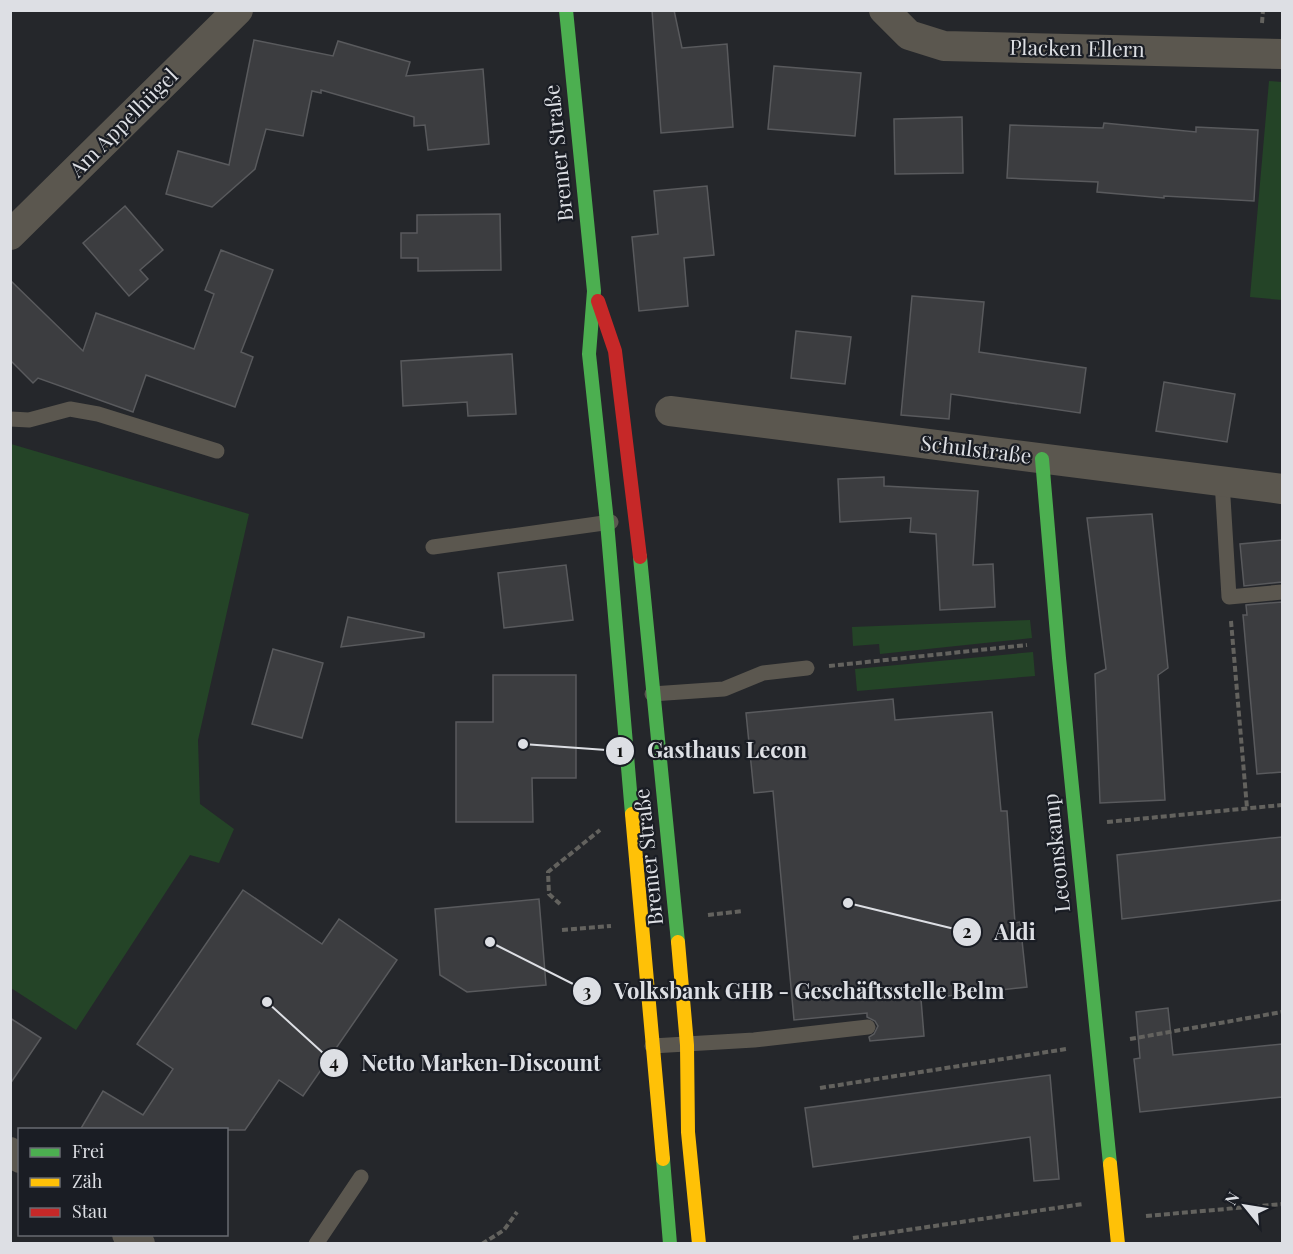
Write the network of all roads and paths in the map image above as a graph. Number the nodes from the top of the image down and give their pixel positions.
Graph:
1 (238, 10) edge
2 (566, 10) edge
3 (884, 10) edge
4 (1282, 54) edge
5 (10, 236) edge
6 (594, 291) junction
7 (670, 411) dead end
8 (10, 420) edge
9 (217, 452) dead end
10 (1042, 459) junction
11 (1222, 481) junction
12 (1282, 489) edge
13 (636, 519) junction
14 (607, 522) junction
15 (433, 547) dead end
16 (1282, 592) edge
17 (1229, 597) junction
18 (1058, 642) junction
19 (807, 668) joint
20 (653, 694) junction
21 (622, 695) junction
22 (1282, 805) edge
23 (1247, 808) junction
24 (1076, 825) junction
25 (602, 829) dead end
26 (560, 904) dead end
27 (620, 925) dead end
28 (562, 930) dead end
29 (1282, 1012) edge
30 (868, 1027) dead end
31 (1097, 1044) junction
32 (687, 1045) junction
33 (652, 1046) junction
34 (820, 1088) dead end
35 (361, 1177) dead end
36 (1113, 1200) junction
37 (1282, 1204) edge
38 (517, 1212) dead end
39 (1115, 1219) junction
40 (853, 1238) dead end
41 (316, 1244) edge
42 (482, 1244) edge
43 (670, 1244) edge
44 (699, 1244) edge
45 (1118, 1244) edge

1 - 5 street, Am Appelhügel
2 - 6 street, Bremer Straße
3 - 4 street, Placken Ellern
6 - 13 street, Bremer Straße
6 - 14 street, Bremer Straße
7 - 10 street, Schulstraße
8 - 9 lane
10 - 11 street, Schulstraße
10 - 18 street, Leconskamp
11 - 12 street, Schulstraße
11 - 17 lane
13 - 14 lane
13 - 20 street, Bremer Straße
14 - 15 lane
14 - 21 street, Bremer Straße
16 - 17 lane
17 - 23 path
18 - 19 path
18 - 24 street, Leconskamp
19 - 20 lane
20 - 21 lane
20 - 32 street, Bremer Straße
21 - 33 street, Bremer Straße
22 - 23 path
23 - 24 path
24 - 31 street, Leconskamp
25 - 26 path
27 - 28 path
29 - 31 path
30 - 32 lane
31 - 34 path
31 - 36 street, Leconskamp
32 - 33 lane
32 - 44 street, Bremer Straße
33 - 43 street, Bremer Straße
35 - 41 lane
36 - 39 street, Leconskamp
36 - 40 path
37 - 39 path
38 - 42 path
39 - 45 street, Leconskamp

